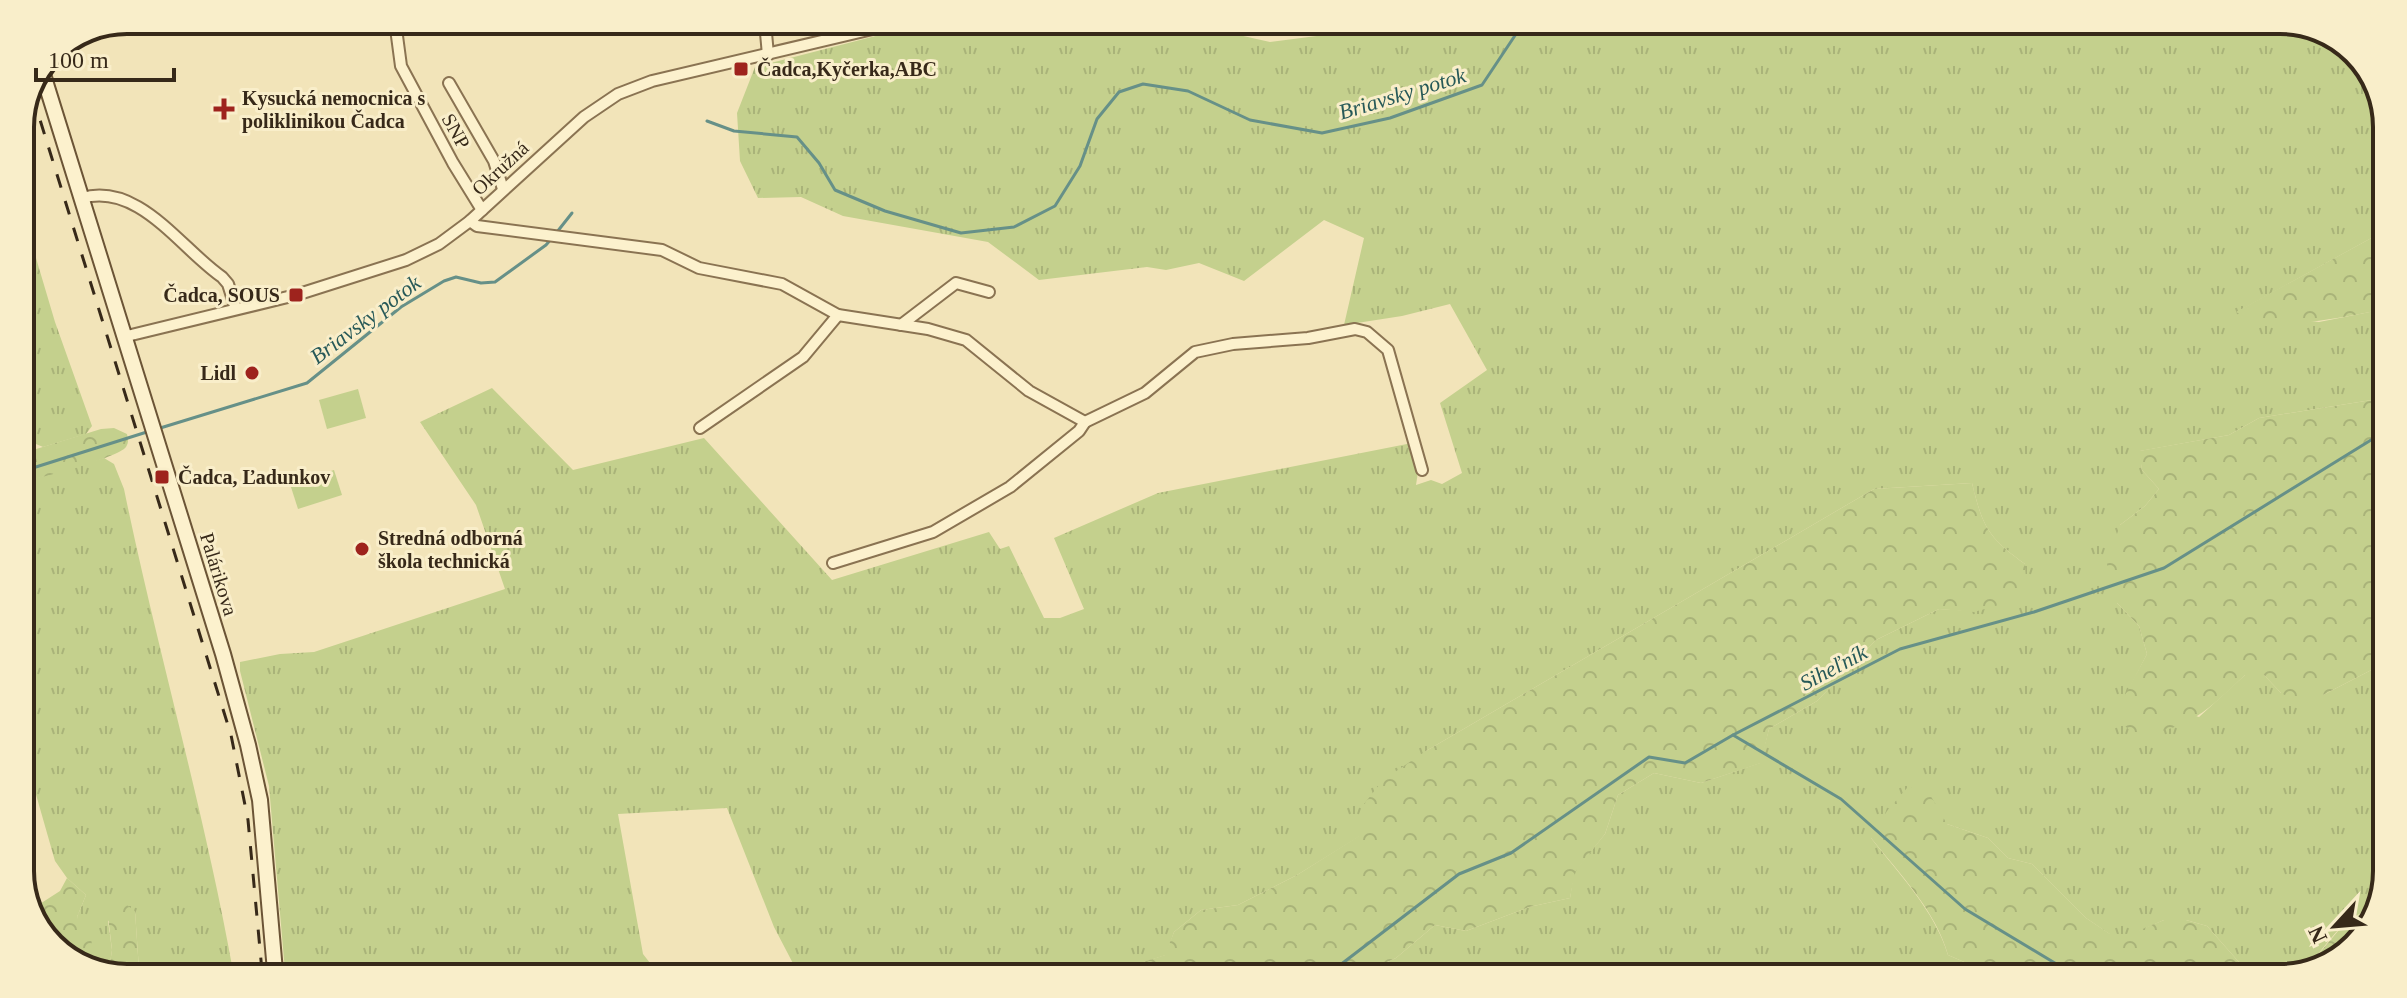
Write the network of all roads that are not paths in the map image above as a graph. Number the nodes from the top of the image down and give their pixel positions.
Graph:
1 (397, 34) edge
2 (766, 34) edge
3 (836, 34) edge
4 (768, 55) junction
5 (46, 83) edge
6 (449, 83) dead end
7 (503, 189) junction
8 (82, 198) junction
9 (482, 210) junction
10 (470, 221) junction
11 (989, 292) dead end
12 (236, 309) junction
13 (838, 315) junction
14 (901, 325) junction
15 (123, 337) junction
16 (1085, 422) junction
17 (700, 428) dead end
18 (1422, 470) dead end
19 (833, 563) dead end
20 (274, 964) edge

1 - 9 street, SNP
2 - 4 street
3 - 4 street, Okružná
4 - 7 street, Okružná
5 - 8 main road, Palárikova
6 - 7 street, SNP
7 - 9 street, Okružná
8 - 12 street
8 - 15 main road, Palárikova
9 - 10 street, Okružná
10 - 12 street, Okružná
10 - 13 street
11 - 14 street
12 - 15 street, Okružná
13 - 14 street
13 - 17 street
14 - 16 street
15 - 20 main road, Palárikova
16 - 18 street
16 - 19 street

